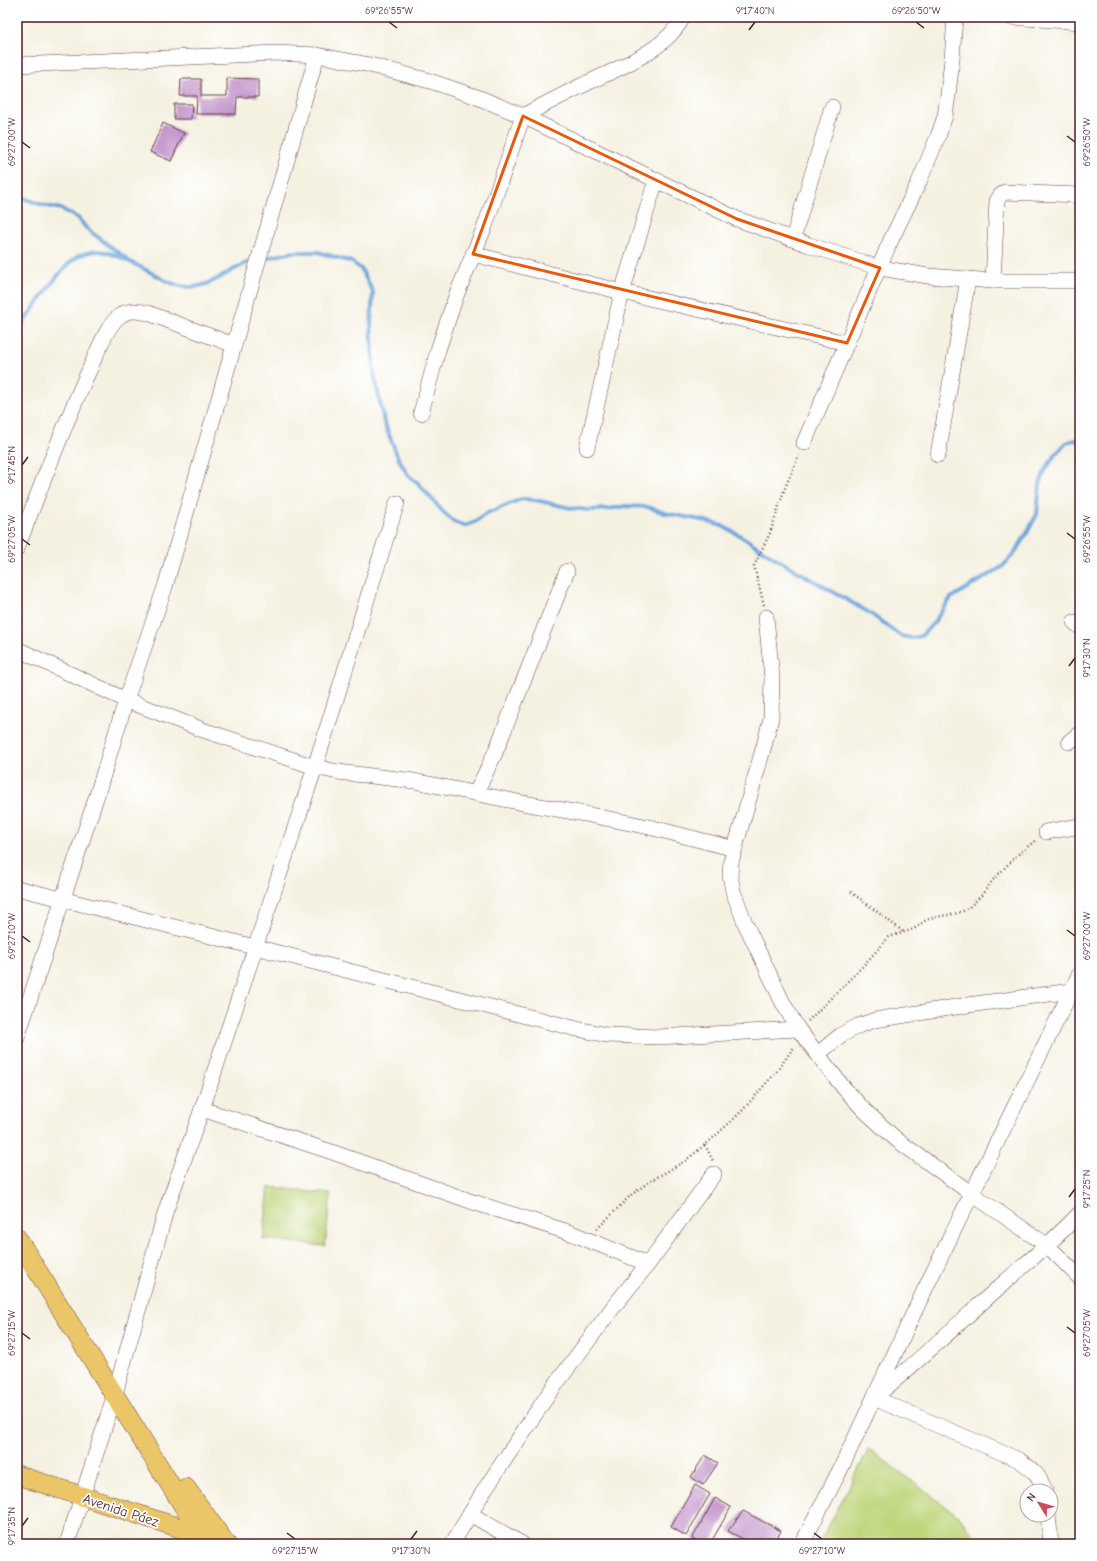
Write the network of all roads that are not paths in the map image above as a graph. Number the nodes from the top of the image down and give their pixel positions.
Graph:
1 (684, 17) edge
2 (955, 17) edge
3 (1010, 17) edge
4 (1080, 22) edge
5 (317, 55) junction
6 (17, 65) edge
7 (832, 107) dead end
8 (523, 116) junction
9 (656, 180) junction
10 (1080, 195) edge
11 (792, 239) junction
12 (473, 254) junction
13 (880, 268) junction
14 (968, 279) junction
15 (993, 281) junction
16 (1080, 281) edge
17 (622, 292) junction
18 (847, 344) junction
19 (234, 345) junction
20 (421, 413) dead end
21 (804, 443) road end
22 (587, 448) dead end
23 (938, 455) dead end
24 (397, 503) dead end
25 (17, 548) edge
26 (567, 571) dead end
27 (766, 617) road end
28 (17, 650) edge
29 (126, 700) junction
30 (315, 767) junction
31 (476, 793) junction
32 (1080, 826) edge
33 (1046, 832) road end
34 (735, 849) junction
35 (17, 888) edge
36 (63, 898) junction
37 (255, 947) junction
38 (1080, 973) edge
39 (1076, 991) edge
40 (798, 1029) junction
41 (17, 1038) edge
42 (818, 1054) junction
43 (202, 1109) junction
44 (714, 1174) dead end
45 (972, 1194) junction
46 (1080, 1213) edge
47 (17, 1238) edge
48 (1048, 1246) junction
49 (648, 1264) junction
50 (1080, 1278) edge
51 (115, 1394) junction
52 (874, 1398) junction
53 (130, 1418) junction
54 (17, 1475) edge
55 (1042, 1483) edge
56 (82, 1497) junction
57 (470, 1514) junction
58 (1049, 1523) edge
59 (215, 1542) edge
60 (66, 1544) edge
61 (452, 1544) edge
62 (522, 1544) edge
63 (802, 1544) edge
64 (1051, 1544) edge

1 - 8 street
2 - 13 street
3 - 4 street
5 - 6 street
5 - 8 street
5 - 19 street
7 - 11 street
8 - 9 street
8 - 12 street
9 - 11 street
9 - 17 street
10 - 15 street
11 - 13 street
12 - 17 street
12 - 20 street
13 - 14 street
13 - 18 street
14 - 15 street
14 - 23 street
15 - 16 street
17 - 18 street
17 - 22 street
18 - 21 street
19 - 25 street
19 - 29 street
24 - 30 street
26 - 31 street
27 - 34 street
28 - 29 street
29 - 30 street
29 - 36 street
30 - 31 street
30 - 37 street
31 - 34 street
32 - 33 street
34 - 40 street
35 - 36 street
36 - 37 street
36 - 41 street
37 - 40 street
37 - 43 street
38 - 39 street
39 - 42 street
39 - 45 street
40 - 42 street
42 - 45 street
43 - 49 street
43 - 51 street
44 - 49 street
45 - 48 street
45 - 52 street
46 - 48 street
47 - 51 main road
48 - 50 street
48 - 52 street
49 - 57 street
51 - 53 main road
51 - 56 street
52 - 55 street
52 - 63 street
53 - 59 main road
53 - 59 main road
54 - 56 main road, Avenida Páez
56 - 59 main road, Avenida Páez
56 - 60 street
57 - 61 street
57 - 62 street
58 - 64 street

